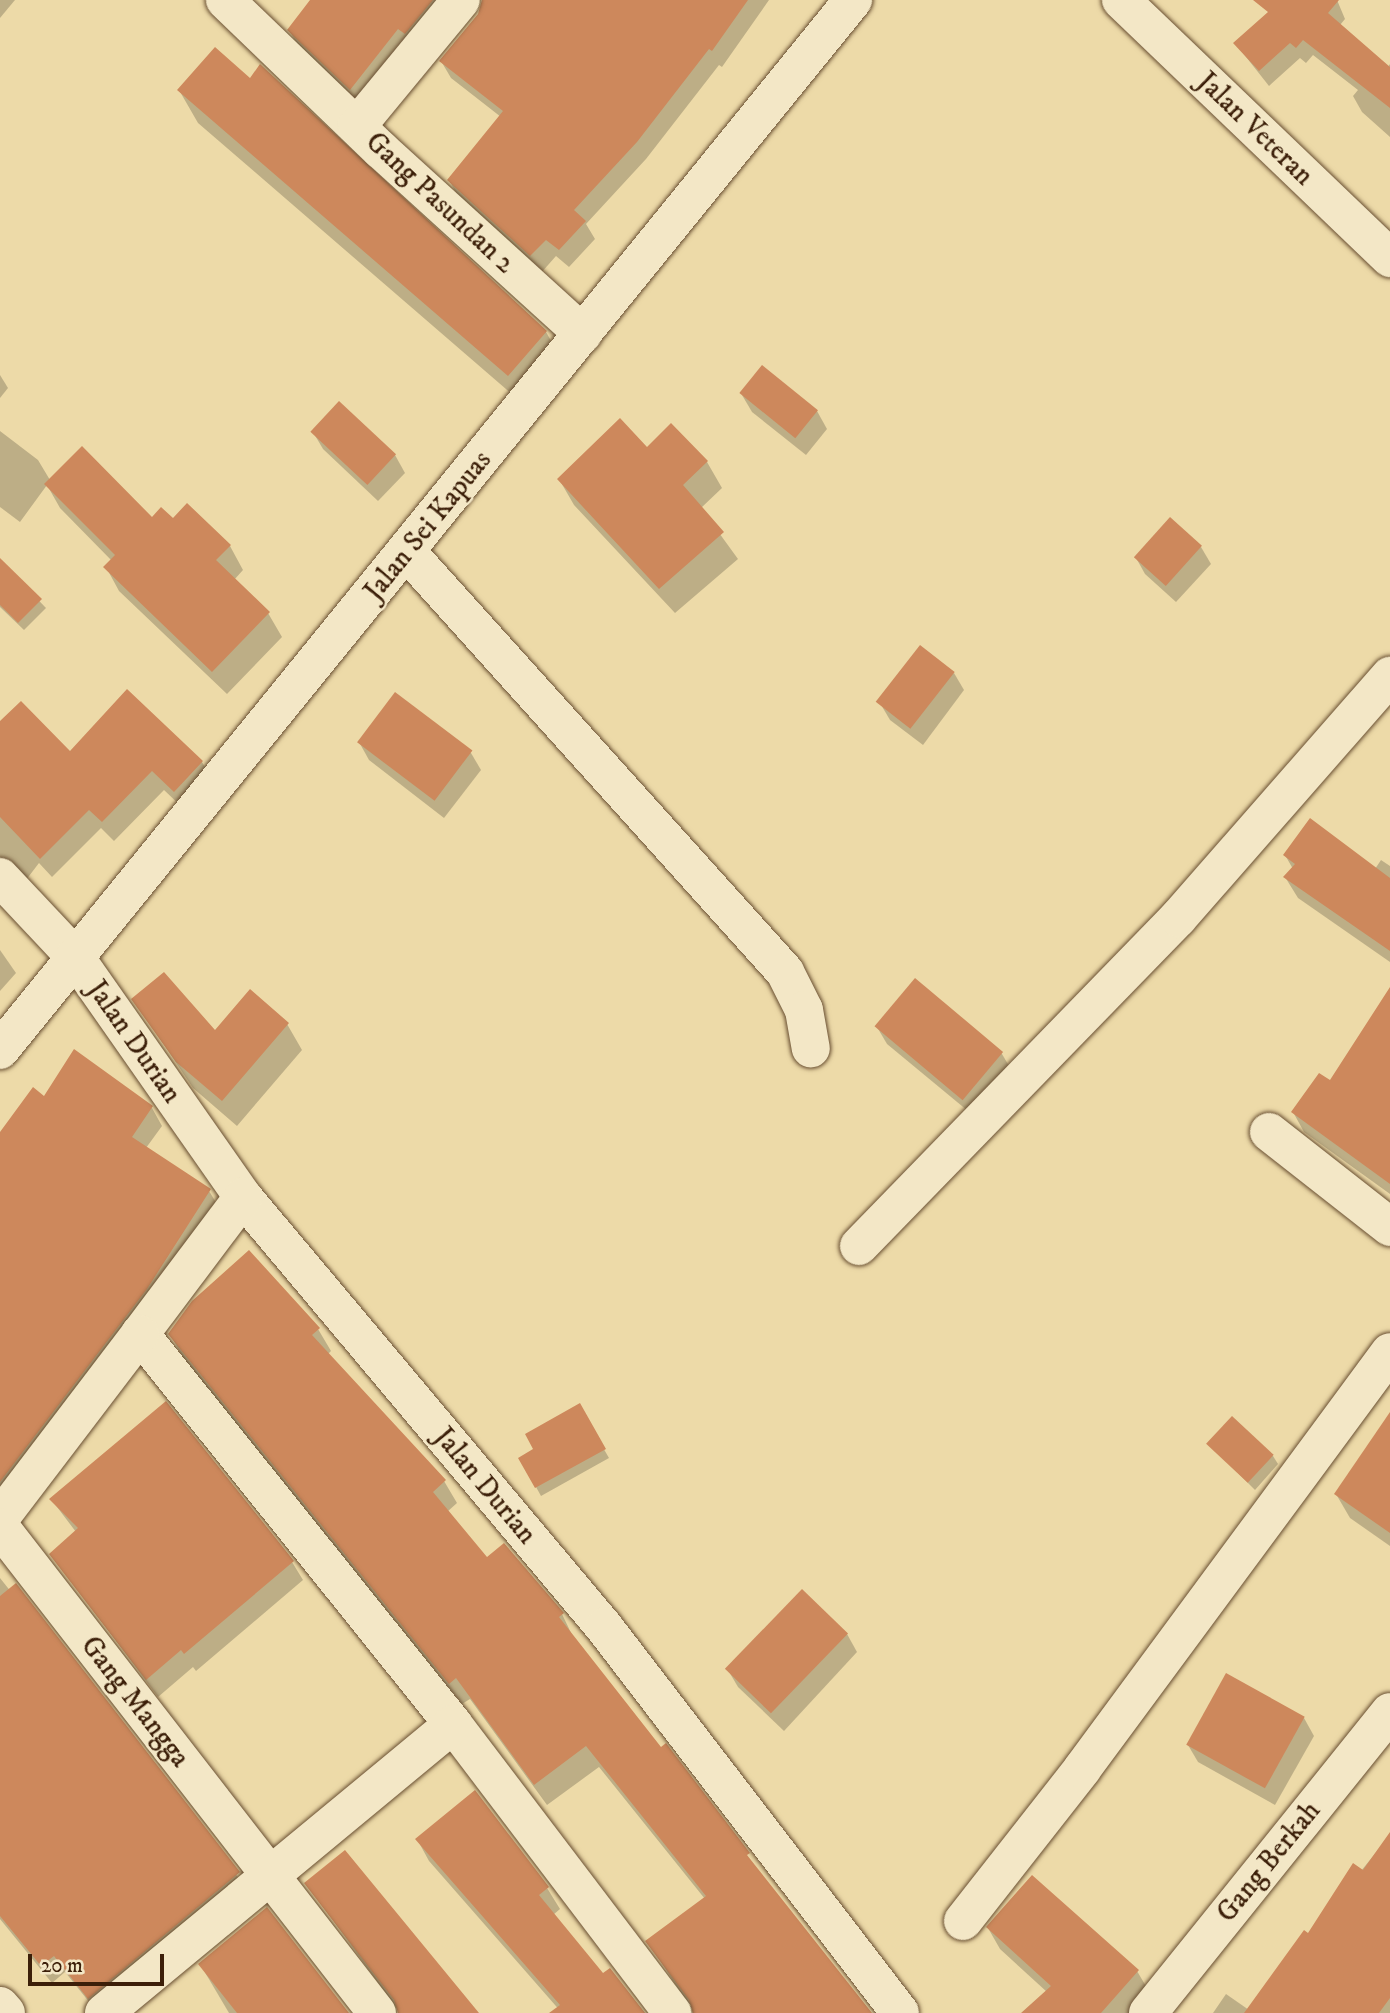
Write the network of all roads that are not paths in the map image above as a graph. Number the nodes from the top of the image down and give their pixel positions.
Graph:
1 (225, 0) edge
2 (461, 0) edge
3 (853, 0) edge
4 (1121, 0) edge
5 (357, 126) junction
6 (1390, 258) edge
7 (583, 334) junction
8 (407, 552) junction
9 (1390, 676) edge
10 (0, 877) edge
11 (75, 957) junction
12 (811, 1048) dead end
13 (0, 1050) edge
14 (1269, 1132) dead end
15 (243, 1197) junction
16 (1390, 1227) edge
17 (859, 1246) dead end
18 (140, 1334) junction
19 (1390, 1352) edge
20 (0, 1518) edge
21 (0, 1527) edge
22 (1390, 1712) edge
23 (453, 1724) junction
24 (270, 1877) junction
25 (962, 1921) dead end
26 (0, 2006) edge
27 (6, 2013) edge
28 (104, 2013) edge
29 (377, 2013) edge
30 (672, 2013) edge
31 (900, 2013) edge
32 (1148, 2013) edge

1 - 5 street
2 - 5 street, Gang Pasundan 2
3 - 7 street, Jalan Sei Kapuas
4 - 6 street, Jalan Veteran
5 - 7 street, Gang Pasundan 2
7 - 8 street, Jalan Sei Kapuas
8 - 11 street, Jalan Sei Kapuas
8 - 12 street
9 - 17 street
10 - 11 street, Jalan Durian
11 - 13 street, Jalan Sei Kapuas
11 - 15 street, Jalan Durian
14 - 16 street
15 - 18 street
15 - 31 street, Jalan Durian
18 - 20 street
18 - 23 street
19 - 25 street
21 - 24 street, Gang Mangga
22 - 32 street, Gang Berkah
23 - 24 street
23 - 30 street
24 - 28 street
24 - 29 street, Gang Mangga
26 - 27 street

